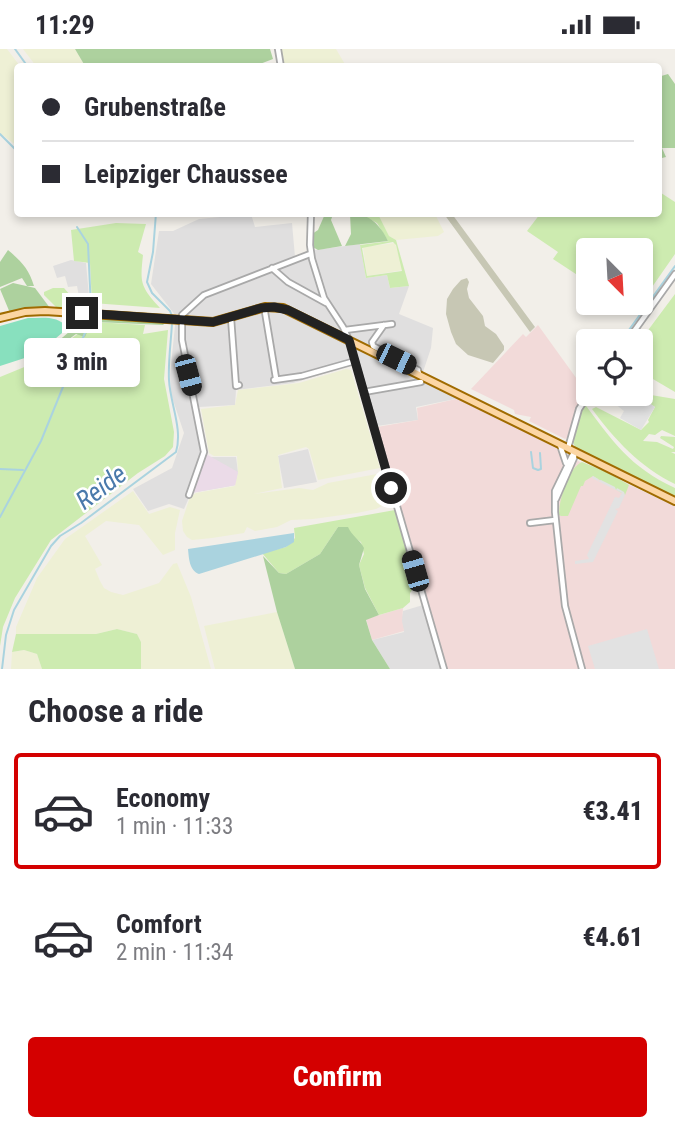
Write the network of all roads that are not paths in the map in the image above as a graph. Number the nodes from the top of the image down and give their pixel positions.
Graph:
1 (311, 217) edge
2 (310, 254) junction
3 (272, 268) junction
4 (675, 274) edge
5 (327, 303) junction
6 (265, 312) dead end
7 (0, 318) edge
8 (231, 318) junction
9 (338, 319) junction
10 (175, 320) junction
11 (392, 324) dead end
12 (384, 325) junction
13 (327, 329) junction
14 (636, 329) edge
15 (345, 330) junction
16 (349, 340) junction
17 (371, 348) junction
18 (355, 361) junction
19 (420, 378) junction
20 (239, 385) dead end
21 (364, 393) junction
22 (581, 406) edge
23 (560, 445) junction
24 (571, 450) junction
25 (588, 459) junction
26 (568, 467) junction
27 (189, 495) dead end
28 (675, 501) edge
29 (555, 520) junction
30 (530, 523) dead end
31 (444, 669) edge
32 (582, 669) edge

1 - 2 street
2 - 3 street
2 - 5 street
3 - 5 street
3 - 10 street
4 - 14 street
5 - 9 street
6 - 18 street
7 - 10 main road
8 - 10 main road
8 - 13 main road
8 - 20 street
9 - 13 street
9 - 15 street
10 - 27 street
11 - 12 street
12 - 15 street
12 - 17 street
13 - 16 main road
15 - 16 street
16 - 17 main road
16 - 18 street
17 - 18 street
17 - 19 main road
18 - 21 street
19 - 21 street
19 - 23 main road
21 - 31 street
22 - 24 street
23 - 24 main road
23 - 26 street
24 - 25 main road
24 - 26 street
25 - 26 street
25 - 28 main road
26 - 29 street
29 - 30 street
29 - 32 street

